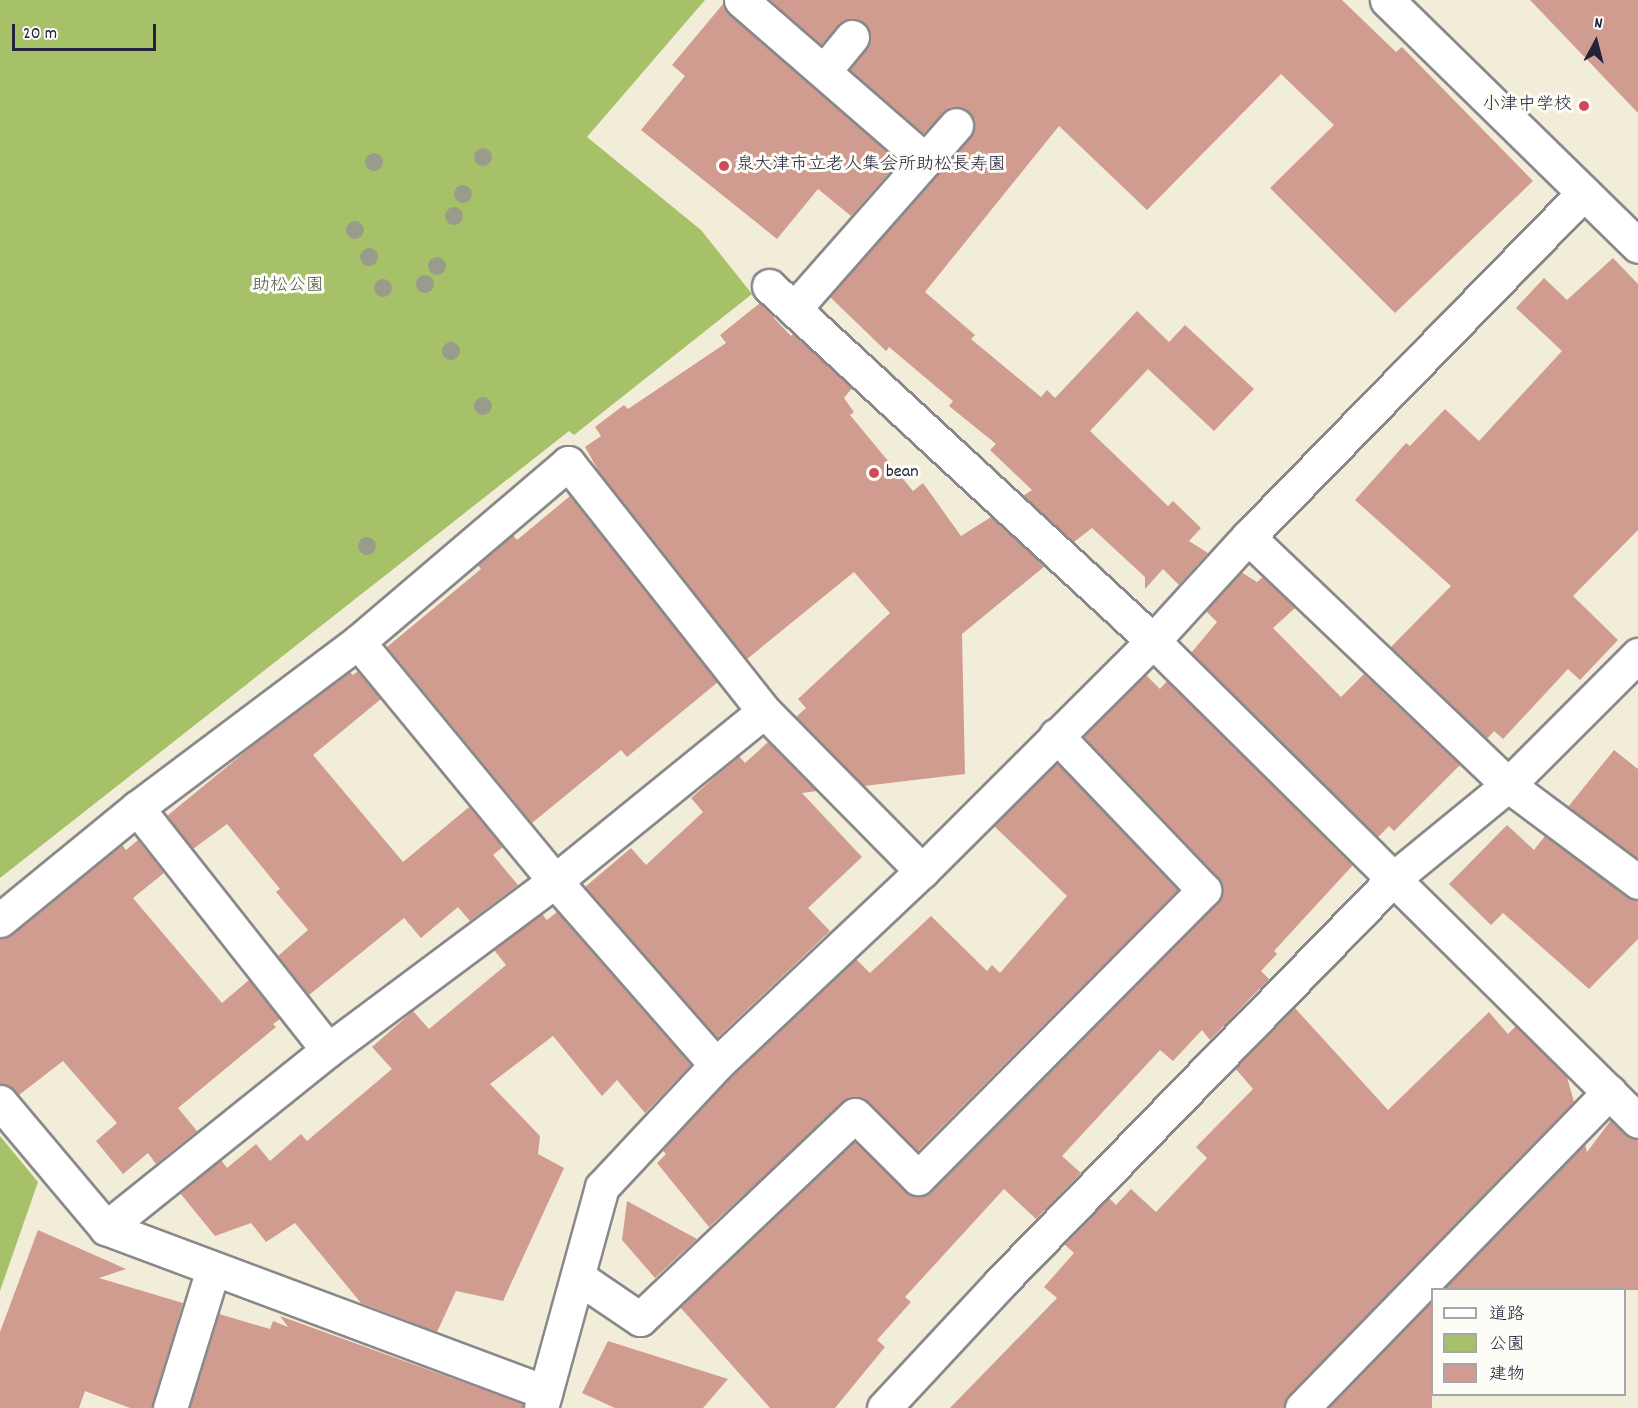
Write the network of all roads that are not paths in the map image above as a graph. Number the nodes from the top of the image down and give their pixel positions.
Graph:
1 (741, 0) edge
2 (1387, 0) edge
3 (852, 37) dead end
4 (824, 71) junction
5 (956, 125) dead end
6 (926, 160) junction
7 (1584, 193) junction
8 (1638, 246) edge
9 (769, 286) dead end
10 (794, 309) junction
11 (1248, 537) junction
12 (1153, 641) junction
13 (358, 642) junction
14 (1638, 655) edge
15 (764, 711) junction
16 (1056, 735) junction
17 (1508, 785) junction
18 (137, 808) junction
19 (922, 871) junction
20 (1393, 879) junction
21 (555, 881) junction
22 (1638, 882) edge
23 (0, 920) edge
24 (328, 1050) junction
25 (716, 1065) junction
26 (1608, 1092) junction
27 (0, 1102) edge
28 (1638, 1121) edge
29 (105, 1228) junction
30 (213, 1269) junction
31 (578, 1277) junction
32 (543, 1400) edge
33 (170, 1408) edge
34 (884, 1408) edge
35 (1302, 1408) edge

1 - 4 street
2 - 7 street
3 - 4 street
4 - 6 street
5 - 6 street
6 - 10 street
7 - 8 street
7 - 11 street
9 - 10 street
10 - 12 street
11 - 12 street
11 - 17 street
12 - 16 street
12 - 20 street
13 - 15 street
13 - 18 street
13 - 21 street
14 - 17 street
15 - 19 street
15 - 21 street
16 - 19 street
16 - 31 street
17 - 20 street
17 - 22 street
18 - 23 street
18 - 24 street
19 - 25 street
20 - 26 street
20 - 34 street
21 - 24 street
21 - 25 street
24 - 29 street
25 - 31 street
26 - 28 street
26 - 35 street
27 - 29 street
29 - 30 street
30 - 32 street
30 - 33 street
31 - 32 street

